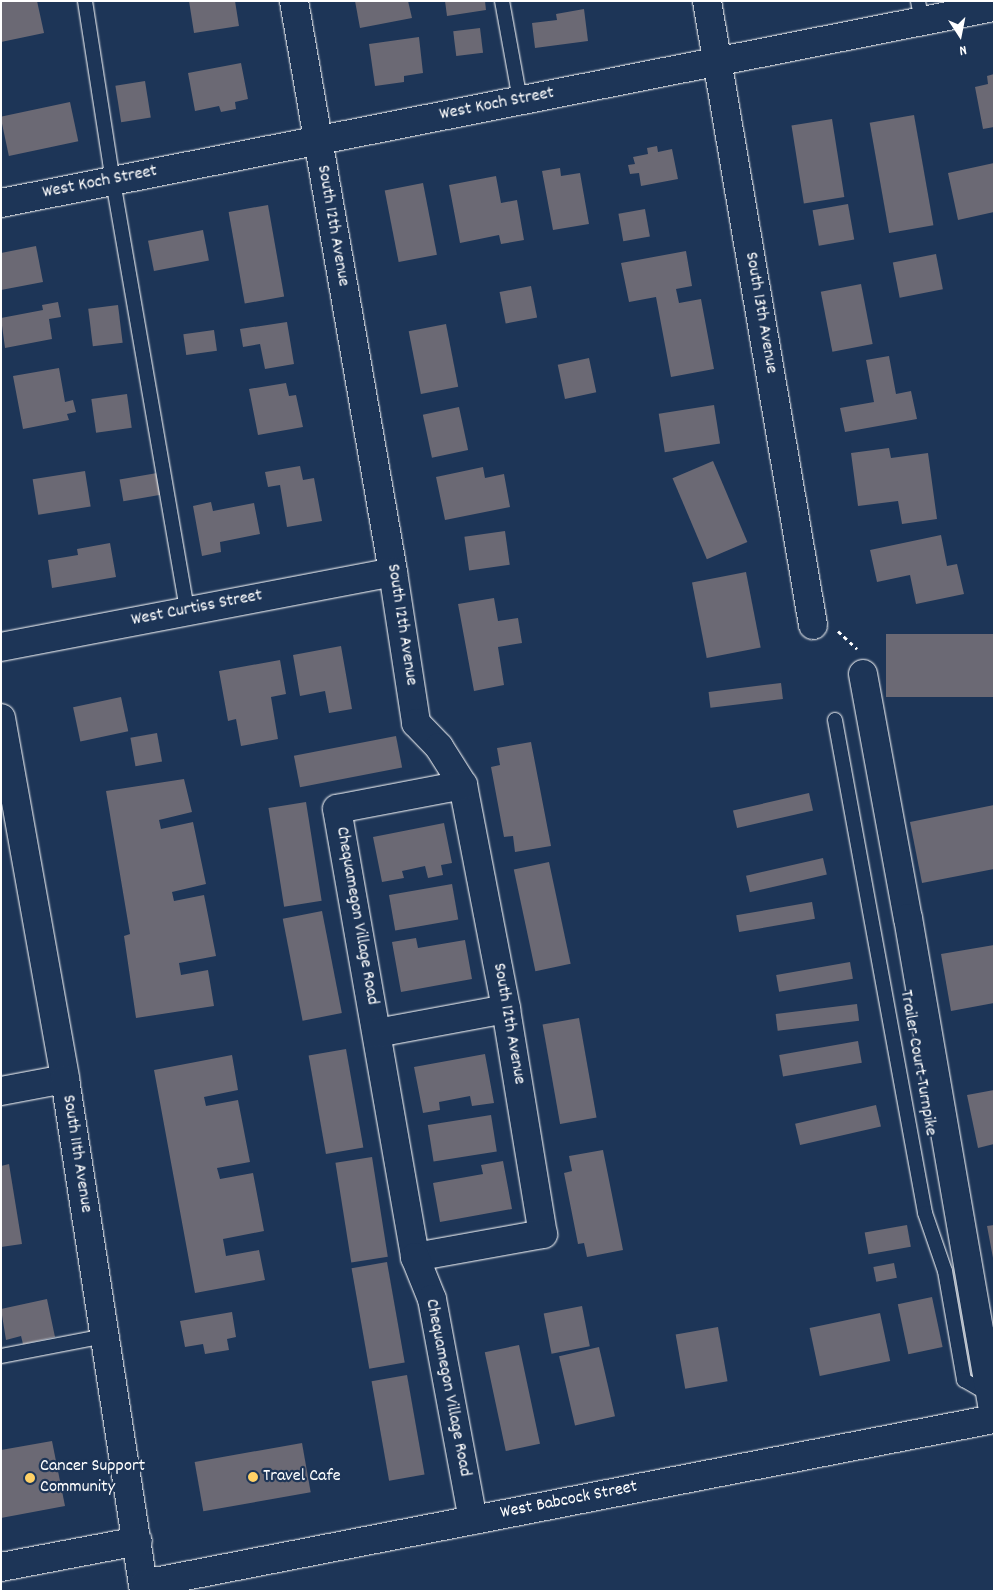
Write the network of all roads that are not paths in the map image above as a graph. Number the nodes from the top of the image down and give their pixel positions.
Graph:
1 (85, 1) edge
2 (294, 1) edge
3 (502, 1) edge
4 (707, 1) edge
5 (994, 7) edge
6 (920, 11) edge
7 (717, 61) junction
8 (520, 100) junction
9 (317, 141) junction
10 (113, 181) junction
11 (1, 203) edge
12 (393, 572) junction
13 (188, 611) junction
14 (814, 625) road end
15 (1, 646) edge
16 (863, 674) road end
17 (1, 718) edge
18 (834, 720) dead end
19 (463, 785) junction
20 (506, 1009) junction
21 (378, 1033) junction
22 (65, 1079) junction
23 (1, 1091) edge
24 (415, 1257) junction
25 (105, 1336) junction
26 (1, 1356) edge
27 (992, 1410) edge
28 (472, 1520) junction
29 (138, 1541) junction
30 (1, 1567) edge
31 (144, 1587) edge

1 - 10 lane
2 - 9 street, South 12th Avenue
3 - 8 lane
4 - 7 street, South 13th Avenue
5 - 6 street, West Koch Street
6 - 7 street, West Koch Street
7 - 8 street, West Koch Street
7 - 14 street, South 13th Avenue
8 - 9 street, West Koch Street
9 - 10 street, West Koch Street
9 - 12 street, South 12th Avenue
10 - 11 street, West Koch Street
10 - 13 lane
12 - 13 street, West Curtiss Street
12 - 19 street, South 12th Avenue
13 - 15 street, West Curtiss Street
16 - 27 street
17 - 22 street, South 11th Avenue
18 - 27 lane, Trailer Court Turnpike
19 - 20 street, South 12th Avenue
19 - 21 street, Chequamegon Village Road
20 - 21 street
20 - 24 street, South 12th Avenue
21 - 24 street, Chequamegon Village Road
22 - 23 street
22 - 25 street, South 11th Avenue
24 - 28 street, Chequamegon Village Road
25 - 26 lane
25 - 29 street, South 11th Avenue
27 - 28 street, West Babcock Street
28 - 31 street, West Babcock Street
29 - 30 street
29 - 31 street, South 11th Avenue

